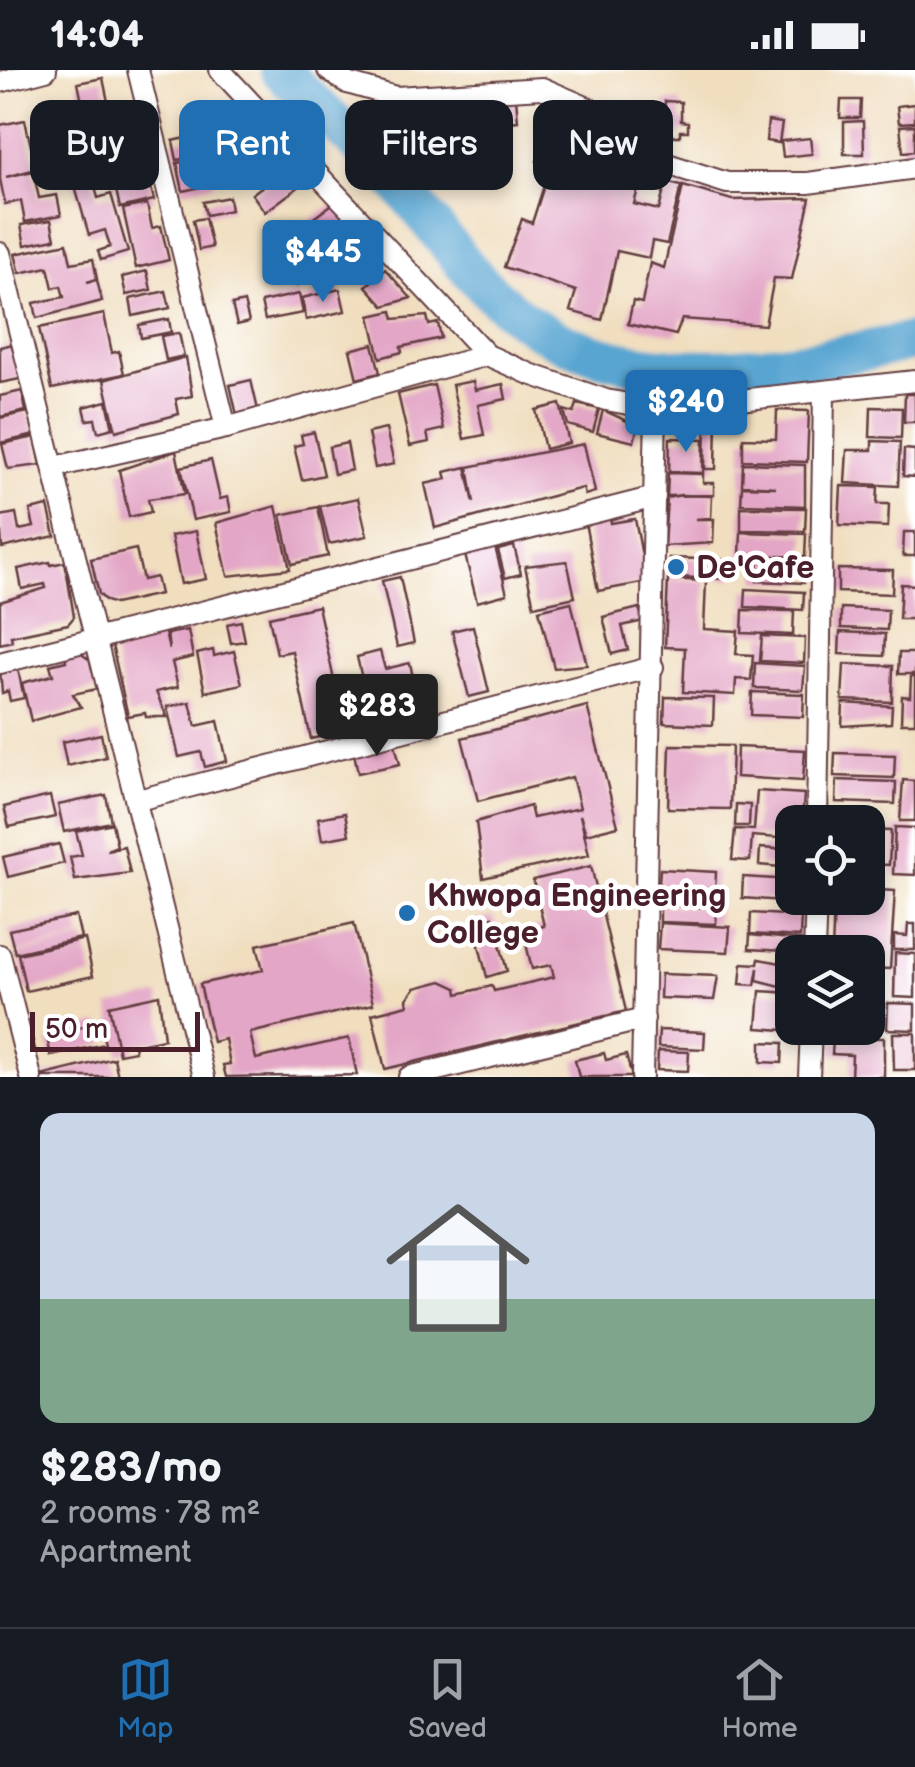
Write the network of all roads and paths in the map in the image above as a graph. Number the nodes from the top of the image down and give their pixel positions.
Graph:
1 (46, 70) edge
2 (138, 70) edge
3 (220, 70) edge
4 (328, 70) edge
5 (0, 82) edge
6 (915, 168) edge
7 (0, 253) edge
8 (487, 355) junction
9 (915, 381) edge
10 (824, 392) junction
11 (656, 410) junction
12 (226, 428) junction
13 (54, 467) junction
14 (654, 497) junction
15 (98, 639) junction
16 (0, 664) edge
17 (653, 667) junction
18 (138, 800) junction
19 (817, 805) edge
20 (0, 956) edge
21 (644, 1019) junction
22 (811, 1045) edge
23 (31, 1077) edge
24 (204, 1077) edge
25 (409, 1077) edge
26 (642, 1077) edge
27 (810, 1077) edge

1 - 5 street
2 - 12 street
3 - 8 street
4 - 6 street
7 - 13 street
8 - 11 street
8 - 12 street
9 - 10 street
10 - 11 street
10 - 19 street
11 - 14 street
12 - 13 street
13 - 15 street
14 - 15 street
14 - 17 street
15 - 16 street
15 - 18 street
17 - 18 street
17 - 21 street
18 - 24 street
20 - 23 street
21 - 25 street
21 - 26 street
22 - 27 street

